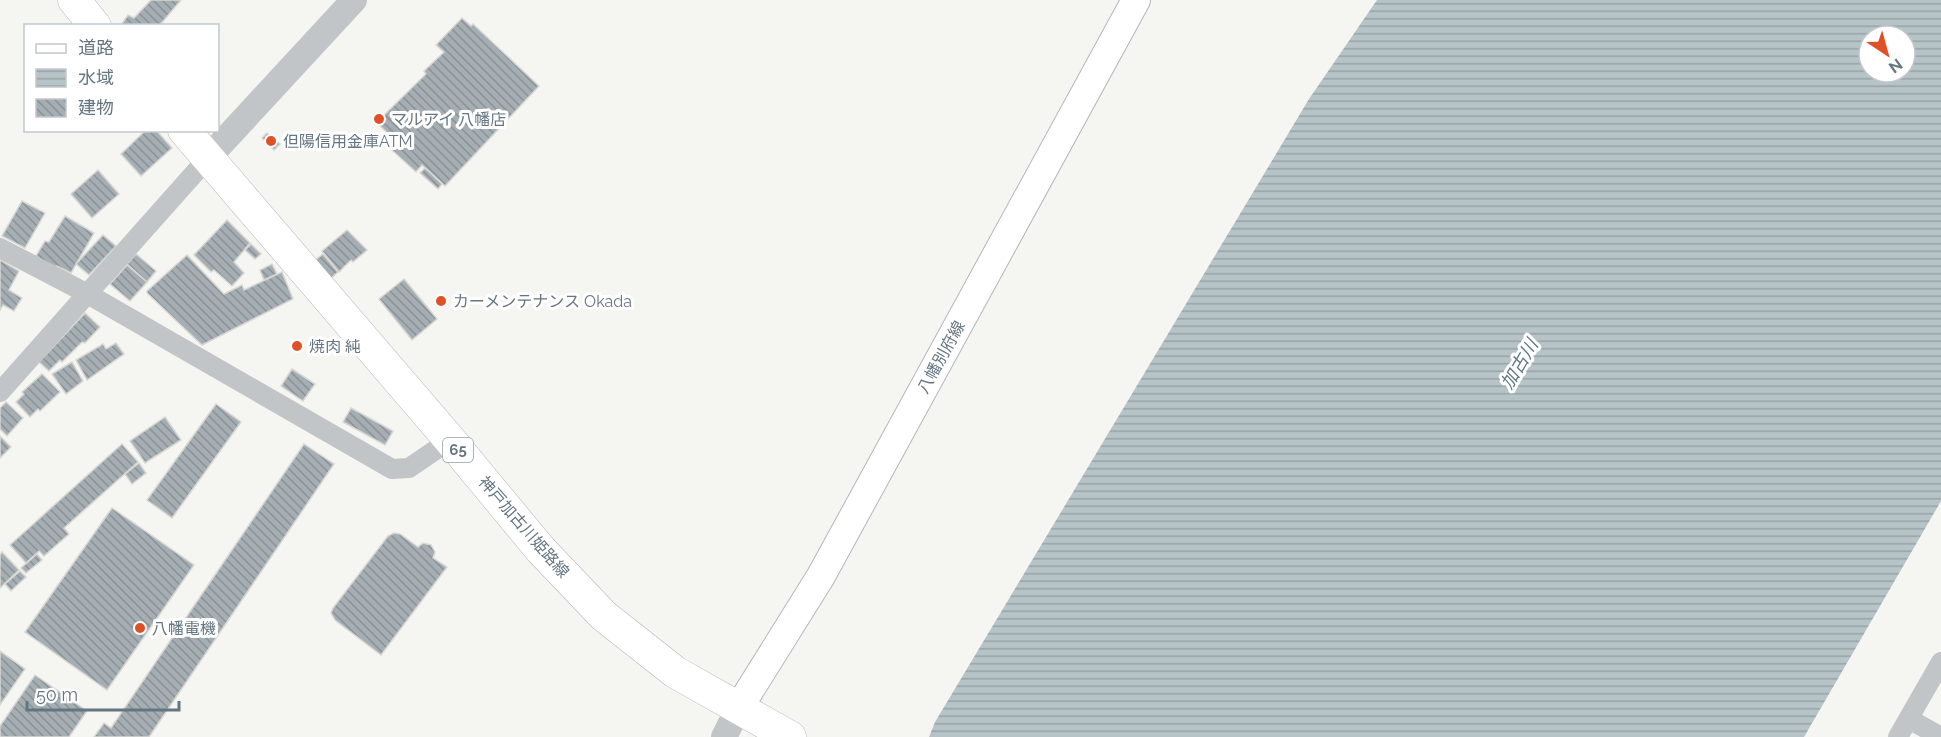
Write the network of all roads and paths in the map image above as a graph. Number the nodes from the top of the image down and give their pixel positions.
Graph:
1 (74, 0) edge
2 (354, 0) edge
3 (1136, 0) edge
4 (93, 24) edge
5 (186, 132) edge
6 (207, 159) junction
7 (0, 248) edge
8 (86, 293) junction
9 (0, 392) edge
10 (450, 441) junction
11 (1941, 662) edge
12 (738, 709) junction
13 (1909, 719) junction
14 (780, 732) edge
15 (724, 737) edge
16 (1898, 737) edge
17 (1941, 737) edge

1 - 4 main road
2 - 6 street
3 - 12 main road, 八幡別府線
5 - 6 main road, 神戸加古川姫路線 / 65
6 - 8 street
6 - 10 main road, 神戸加古川姫路線 / 65
7 - 8 street
8 - 9 street
8 - 10 street
10 - 12 main road, 神戸加古川姫路線 / 65
11 - 13 street
12 - 14 main road, 神戸加古川姫路線 / 65
12 - 15 street
13 - 16 street
13 - 17 street

